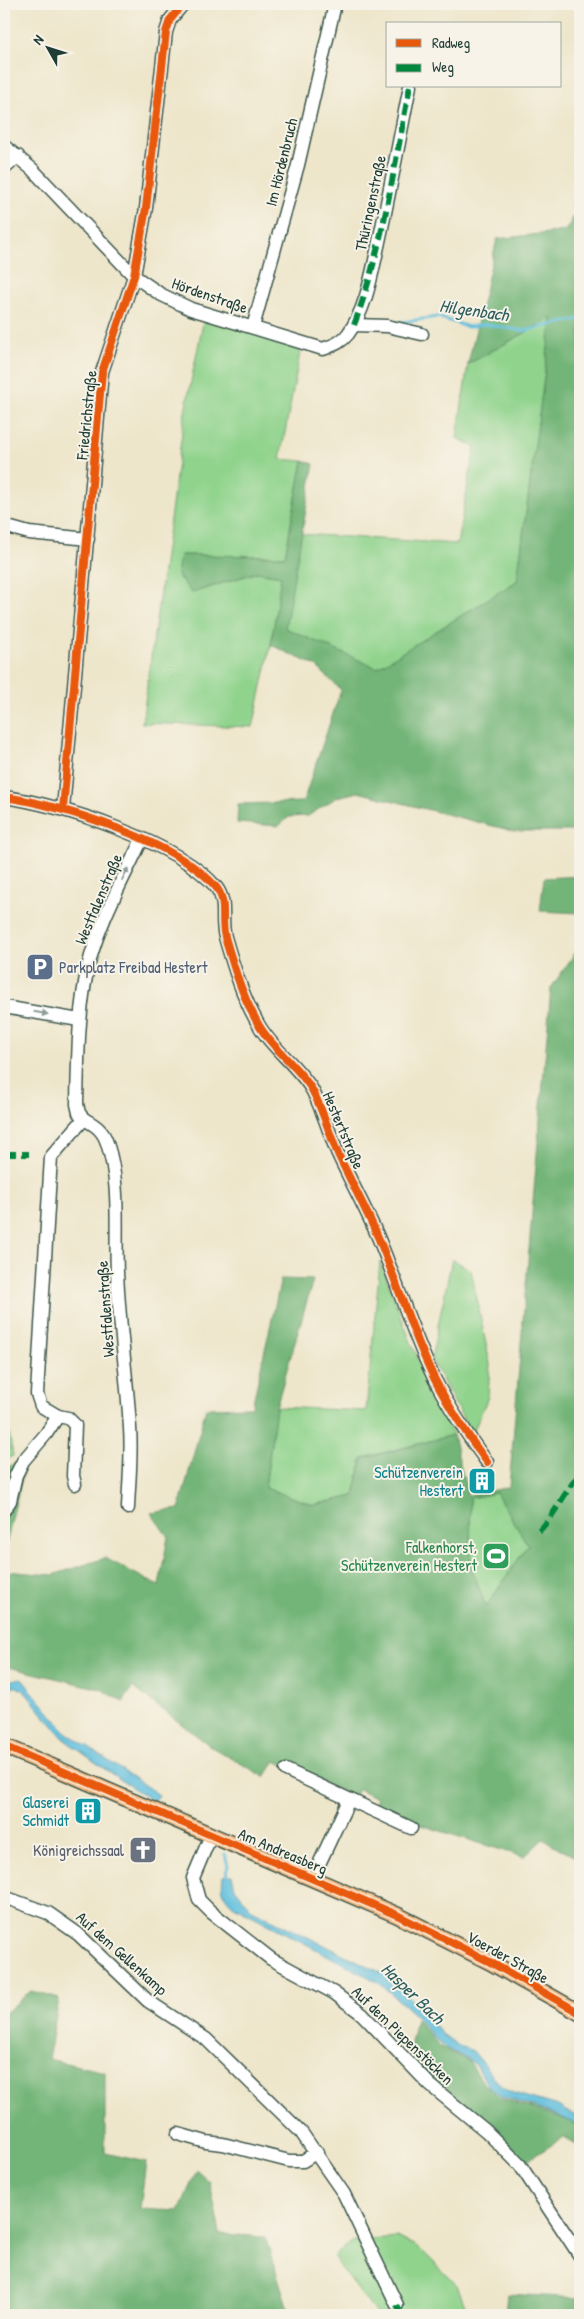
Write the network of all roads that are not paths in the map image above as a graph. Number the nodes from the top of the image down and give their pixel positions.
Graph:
1 (183, 4) edge
2 (334, 4) edge
3 (410, 88) edge
4 (4, 146) edge
5 (18, 156) junction
6 (4, 169) edge
7 (134, 276) junction
8 (354, 325) junction
9 (253, 326) junction
10 (422, 334) dead end
11 (4, 526) edge
12 (88, 539) junction
13 (4, 797) edge
14 (63, 809) junction
15 (142, 839) junction
16 (4, 1007) edge
17 (79, 1020) junction
18 (84, 1119) junction
19 (58, 1416) junction
20 (487, 1462) dead end
21 (75, 1484) dead end
22 (128, 1508) dead end
23 (4, 1510) edge
24 (4, 1746) edge
25 (286, 1770) dead end
26 (349, 1800) junction
27 (411, 1828) dead end
28 (211, 1835) junction
29 (312, 1879) junction
30 (4, 1897) edge
31 (448, 1940) joint
32 (580, 2013) edge
33 (178, 2134) dead end
34 (317, 2152) junction
35 (580, 2256) edge
36 (397, 2305) dead end

1 - 7 street, Friedrichstraße
2 - 9 street, Im Hördenbruch
3 - 8 street, Thüringenstraße
4 - 5 street, Hördenstraße
5 - 6 street
5 - 7 street, Hördenstraße
7 - 9 street, Hördenstraße
7 - 12 street, Friedrichstraße
8 - 9 street, Hördenstraße
8 - 10 street
11 - 12 street
12 - 14 street, Friedrichstraße
13 - 14 street, Hestertstraße
14 - 15 street, Hestertstraße
17 -> 15 street, Westfalenstraße
15 - 20 street, Hestertstraße
16 -> 17 street
17 - 18 street, Westfalenstraße
18 - 19 street
18 - 22 street, Westfalenstraße
19 - 21 street
19 - 23 street
24 - 28 main road, Am Andreasberg
25 - 26 street
26 - 27 street
26 - 29 street, Am Andreasberg
28 - 29 main road, Am Andreasberg
28 - 35 street, Auf dem Piepenstöcken
29 - 31 main road, Am Andreasberg
30 - 34 street, Auf dem Gellenkamp
31 - 32 main road, Voerder Straße
33 - 34 street
34 - 36 street, Auf dem Gellenkamp

